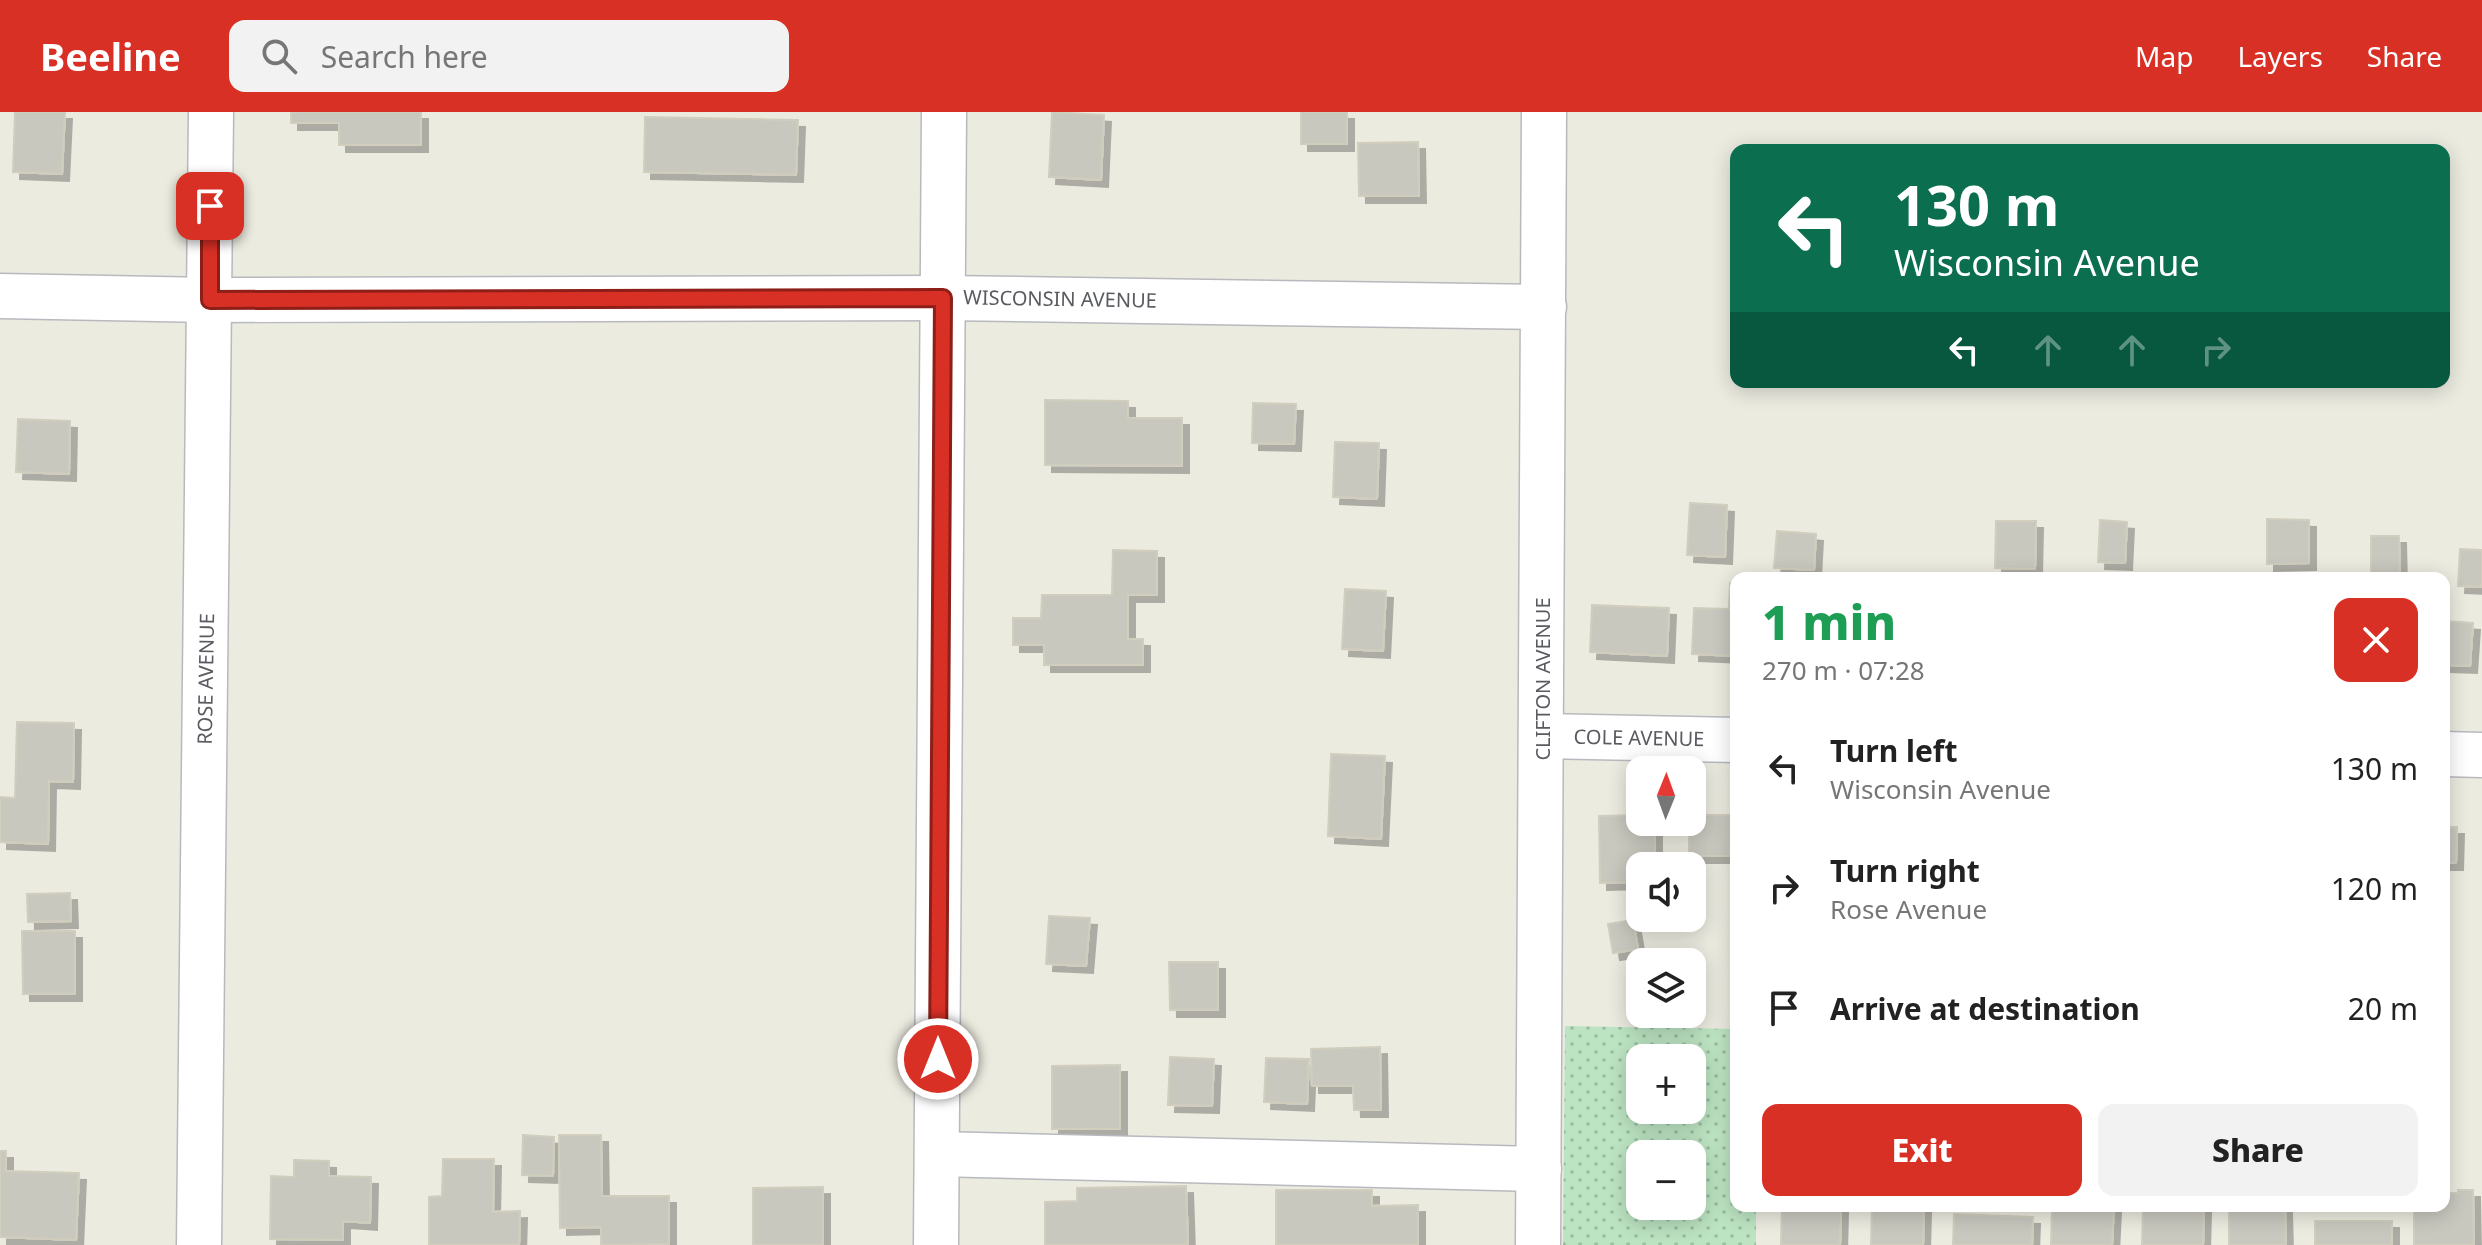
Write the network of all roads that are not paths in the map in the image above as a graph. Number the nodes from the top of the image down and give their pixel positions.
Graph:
1 (211, 112) edge
2 (944, 112) edge
3 (1544, 112) edge
4 (0, 296) edge
5 (943, 298) junction
6 (210, 300) junction
7 (1544, 307) junction
8 (1542, 736) junction
9 (1730, 740) edge
10 (2450, 754) edge
11 (2482, 755) edge
12 (937, 1154) junction
13 (1539, 1169) junction
14 (199, 1245) edge
15 (936, 1245) edge
16 (1538, 1245) edge

1 - 6 street, ROSE AVENUE
2 - 5 street
3 - 7 street, CLIFTON AVENUE
4 - 6 street, WISCONSIN AVENUE
5 - 6 street, WISCONSIN AVENUE
5 - 7 street, WISCONSIN AVENUE
5 - 12 street
6 - 14 street, ROSE AVENUE
7 - 8 street, CLIFTON AVENUE
8 - 9 street, COLE AVENUE
8 - 13 street, CLIFTON AVENUE
10 - 11 street
12 - 13 street
12 - 15 street
13 - 16 street, CLIFTON AVENUE

